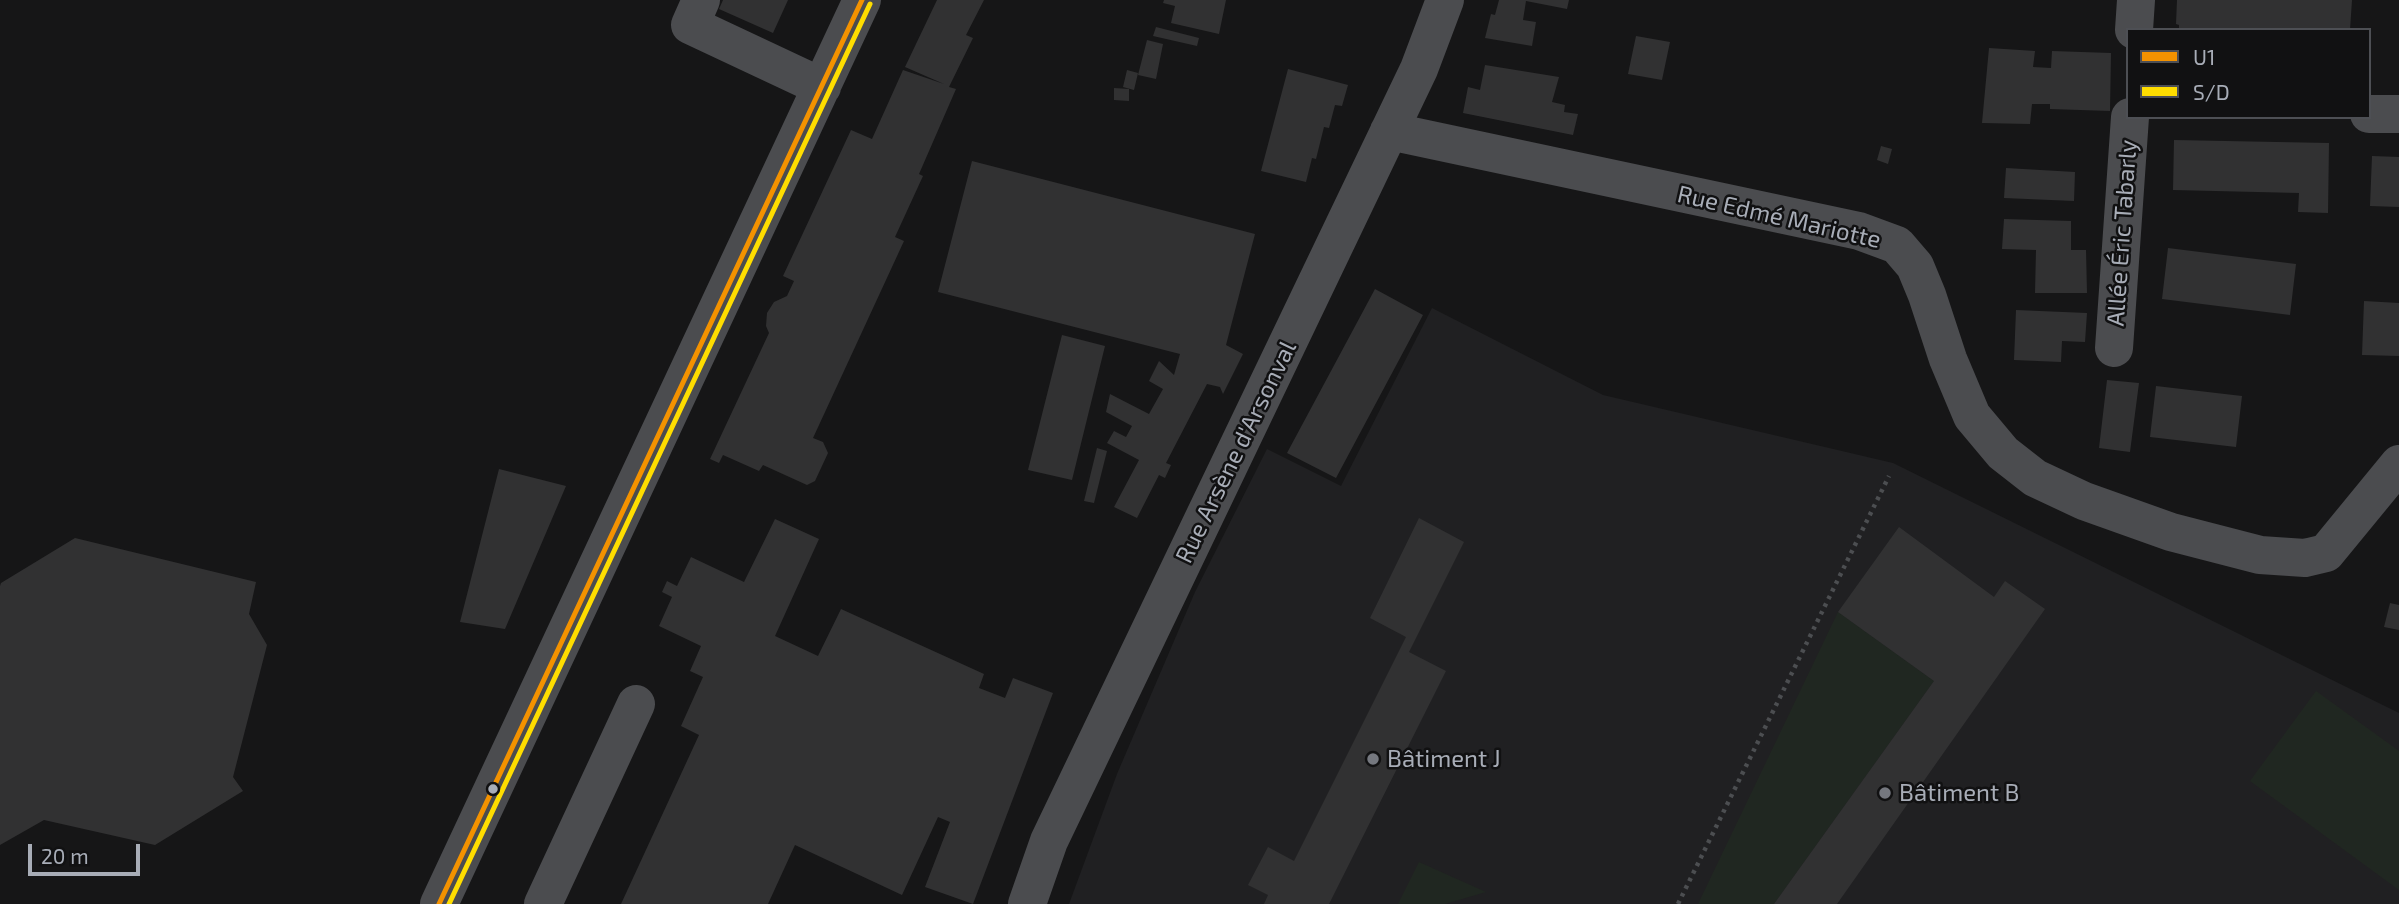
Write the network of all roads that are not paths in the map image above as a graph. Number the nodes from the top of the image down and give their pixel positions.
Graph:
1 (701, 0) edge
2 (862, 0) edge
3 (1445, 0) edge
4 (2136, 0) edge
5 (2134, 28) edge
6 (822, 87) junction
7 (2371, 114) edge
8 (2399, 114) edge
9 (2130, 119) edge
10 (1389, 131) junction
11 (2114, 348) dead end
12 (2399, 464) edge
13 (635, 705) dead end
14 (439, 904) edge
15 (543, 904) edge
16 (1027, 904) edge

1 - 6 street
2 - 6 street
3 - 10 street, Rue Arsène d'Arsonval
4 - 5 street
6 - 14 street
7 - 8 street
9 - 11 street, Allée Éric Tabarly
10 - 12 street, Rue Edmé Mariotte
10 - 16 street, Rue Arsène d'Arsonval
13 - 15 street

